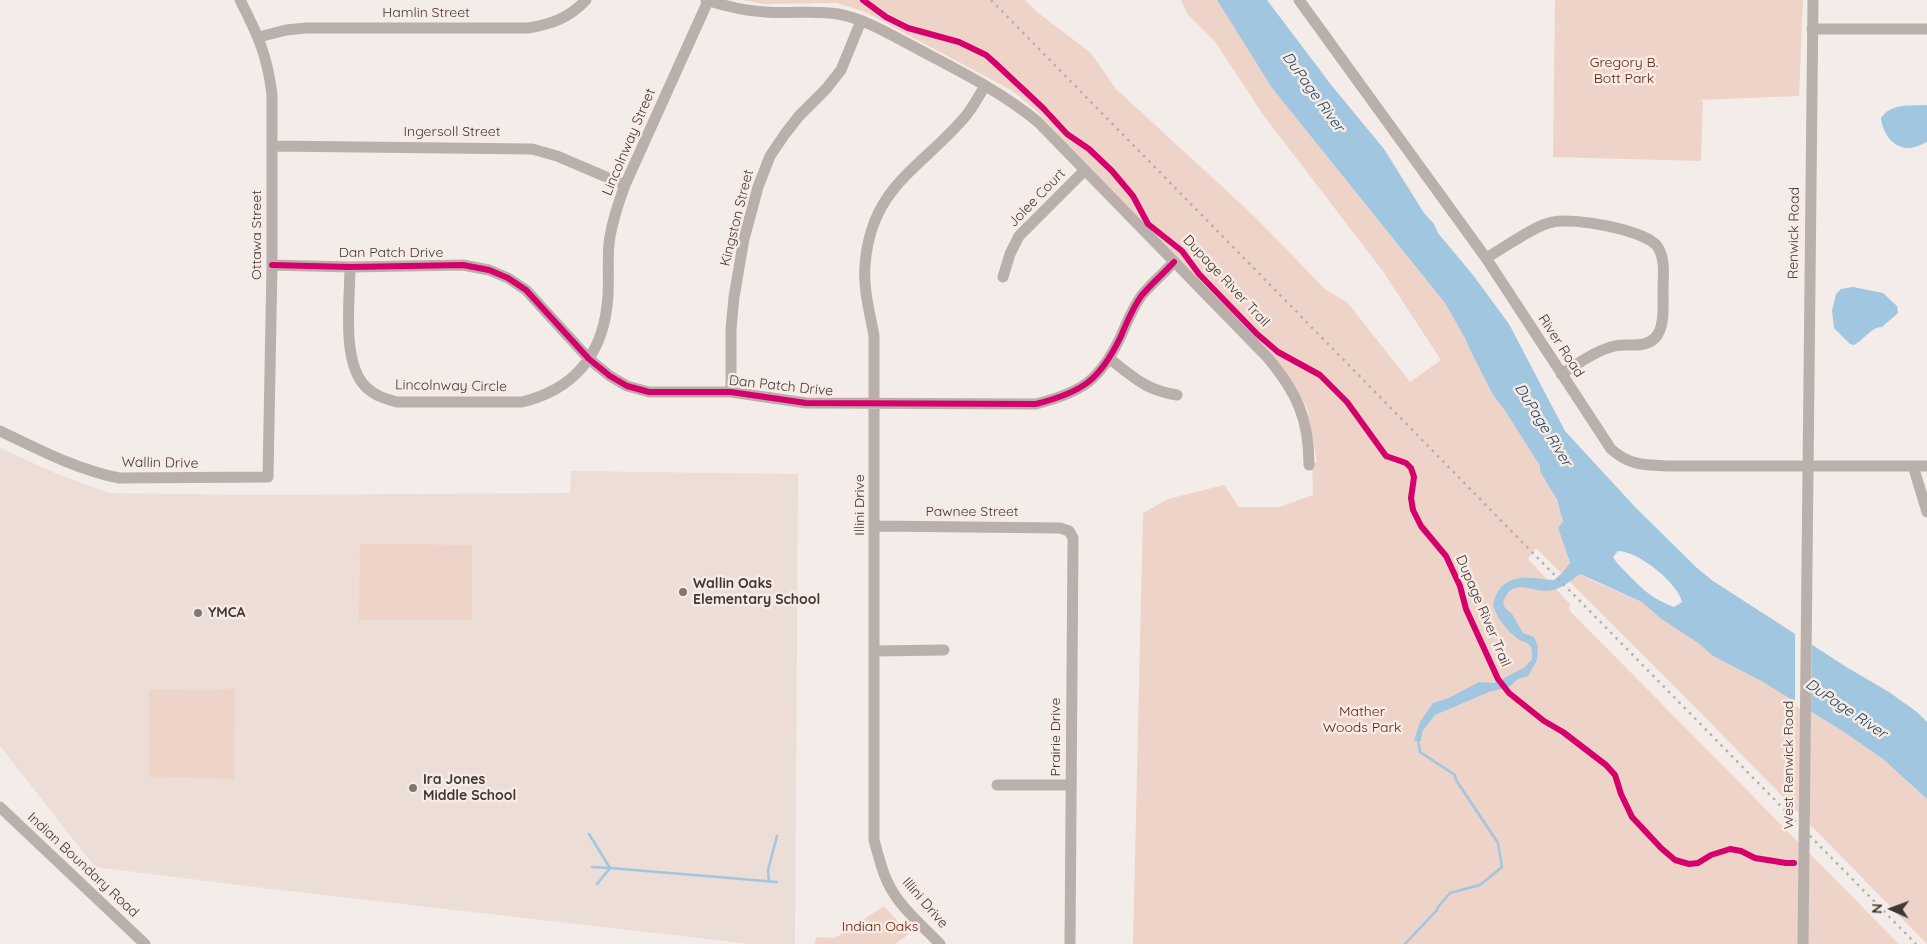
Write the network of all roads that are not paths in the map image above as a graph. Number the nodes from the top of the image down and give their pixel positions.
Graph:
1 (240, 0) edge
2 (586, 0) edge
3 (707, 0) edge
4 (1299, 0) edge
5 (1813, 0) edge
6 (861, 21) junction
7 (1812, 28) junction
8 (1927, 29) edge
9 (259, 37) junction
10 (985, 86) junction
11 (272, 146) junction
12 (1085, 170) junction
13 (625, 185) junction
14 (1486, 258) junction
15 (1174, 262) junction
16 (272, 265) junction
17 (350, 267) junction
18 (1003, 277) dead end
19 (589, 359) junction
20 (1110, 359) junction
21 (1562, 374) junction
22 (731, 392) junction
23 (1177, 395) dead end
24 (874, 405) junction
25 (0, 431) edge
26 (1309, 465) dead end
27 (1913, 466) junction
28 (1927, 466) edge
29 (1807, 467) junction
30 (268, 477) joint
31 (1927, 512) edge
32 (875, 526) junction
33 (1069, 530) joint
34 (944, 650) dead end
35 (874, 651) junction
36 (997, 785) dead end
37 (1071, 785) junction
38 (0, 807) edge
39 (145, 944) edge
40 (940, 944) edge
41 (1070, 944) edge
42 (1802, 944) edge

1 - 9 street, Ottawa Street
2 - 9 street, Hamlin Street
3 - 6 street
3 - 13 street, Lincolnway Street
4 - 14 street, River Road
5 - 7 street, Renwick Road
6 - 10 street
6 - 22 street, Kingston Street
7 - 8 street
7 - 29 street, Renwick Road
9 - 11 street, Ottawa Street
10 - 12 street
10 - 24 street, Illini Drive
11 - 13 street, Ingersoll Street
11 - 16 street, Ottawa Street
12 - 15 street
12 - 18 street, Jolee Court
13 - 19 street, Lincolnway Street
14 - 21 street, River Road
14 - 21 street
15 - 20 street, Dan Patch Drive
15 - 26 street
16 - 17 street, Dan Patch Drive
16 - 30 street, Ottawa Street
17 - 19 street, Dan Patch Drive
17 - 19 street, Lincolnway Circle
19 - 22 street, Dan Patch Drive
20 - 23 street
20 - 24 street, Dan Patch Drive
21 - 29 street, River Road
22 - 24 street, Dan Patch Drive
24 - 32 street, Illini Drive
25 - 30 street, Wallin Drive
27 - 28 street, River Road
27 - 29 street, River Road
27 - 31 street
29 - 42 street, West Renwick Road
32 - 33 street, Pawnee Street
32 - 35 street, Illini Drive
33 - 37 street, Prairie Drive
34 - 35 street
35 - 40 street, Illini Drive
36 - 37 street
37 - 41 street, Prairie Drive
38 - 39 street, Indian Boundary Road

